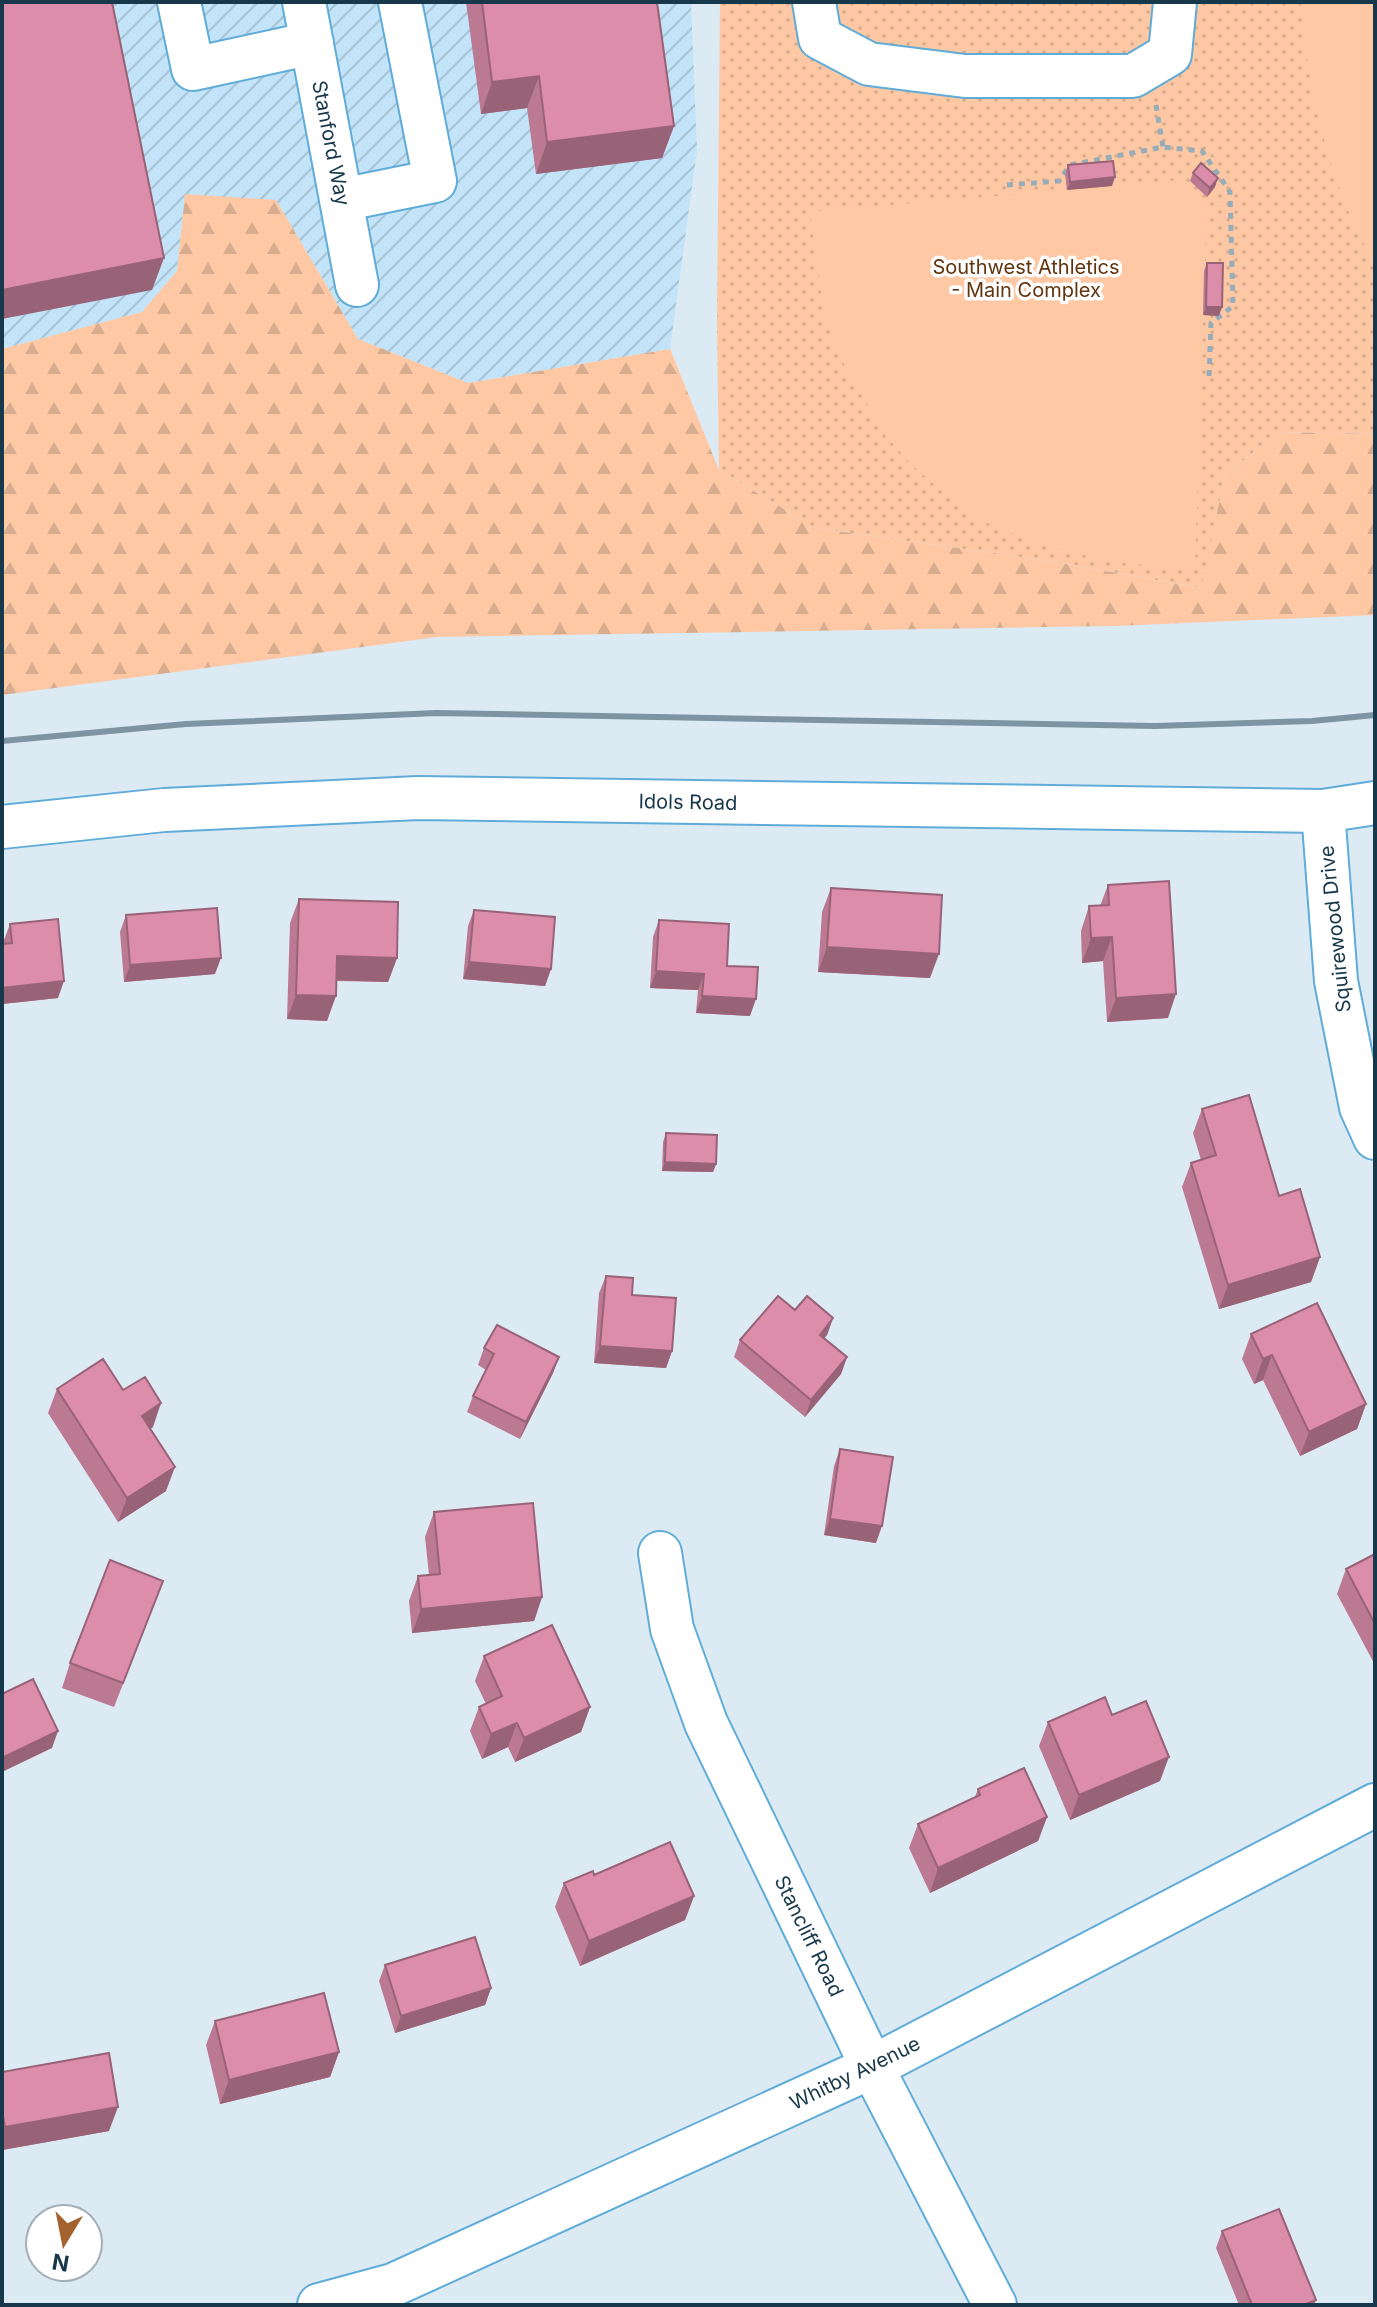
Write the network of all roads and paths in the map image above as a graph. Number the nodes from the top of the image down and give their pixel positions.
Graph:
1 (179, 2) edge
2 (304, 2) edge
3 (400, 2) edge
4 (814, 2) edge
5 (1175, 2) edge
6 (312, 43) junction
7 (1007, 185) dead end
8 (341, 200) junction
9 (357, 285) dead end
10 (1209, 376) dead end
11 (1375, 803) edge
12 (1323, 811) junction
13 (2, 827) edge
14 (1375, 1138) edge
15 (660, 1553) dead end
16 (1375, 1805) edge
17 (872, 2067) junction
18 (319, 2305) edge
19 (995, 2305) edge

1 - 6 street
2 - 6 street, Stanford Way
3 - 8 street
4 - 5 street
6 - 8 street, Stanford Way
7 - 10 path
8 - 9 street, Stanford Way
11 - 12 street, Idols Road
12 - 13 street, Idols Road
12 - 14 street, Squirewood Drive
15 - 17 street, Stancliff Road
16 - 17 street, Whitby Avenue
17 - 18 street, Whitby Avenue
17 - 19 street, Stancliff Road

